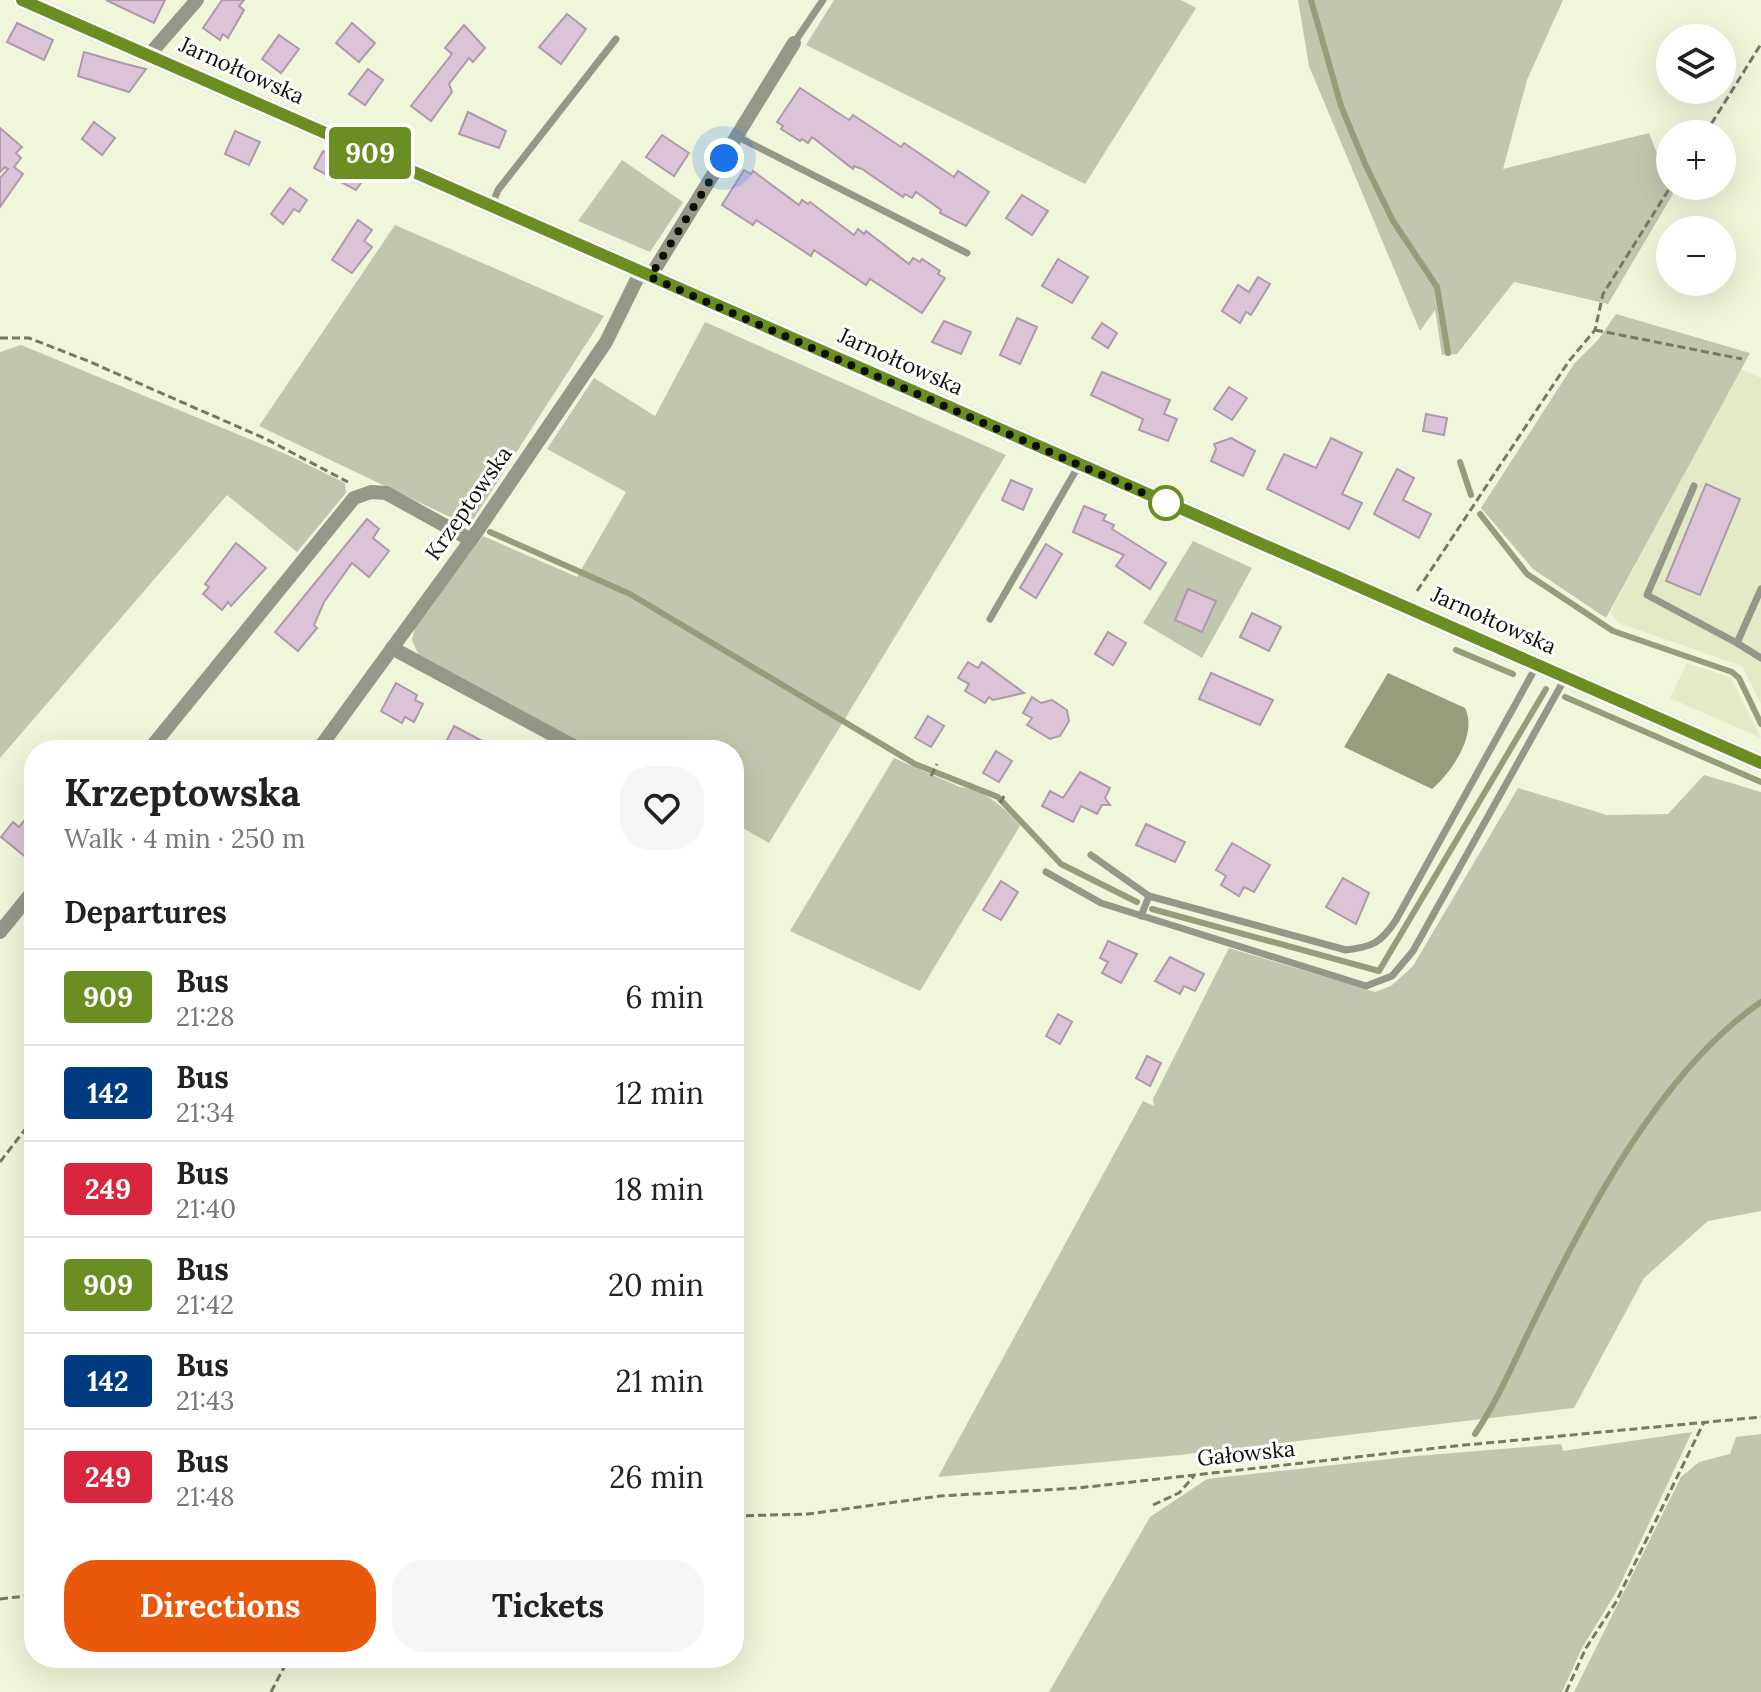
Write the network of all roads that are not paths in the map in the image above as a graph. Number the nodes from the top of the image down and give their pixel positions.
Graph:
1 (22, 0) edge
2 (197, 0) edge
3 (823, 0) edge
4 (616, 39) dead end
5 (794, 43) joint
6 (149, 55) junction
7 (738, 137) junction
8 (491, 207) junction
9 (967, 253) dead end
10 (645, 275) junction
11 (1079, 465) junction
12 (1694, 486) dead end
13 (471, 540) junction
14 (1761, 589) edge
15 (990, 619) dead end
16 (1737, 643) junction
17 (392, 648) junction
18 (1761, 658) edge
19 (1537, 665) junction
20 (1565, 678) junction
21 (157, 740) edge
22 (325, 740) edge
23 (562, 740) edge
24 (1761, 763) edge
25 (1091, 855) dead end
26 (1046, 872) dead end
27 (1149, 896) junction
28 (24, 902) edge
29 (1141, 916) junction
30 (0, 932) edge

1 - 6 street, Jarnołtowska
2 - 6 street
3 - 5 lane
4 - 8 lane
5 - 7 street, Krzeptowska
6 - 8 street, Jarnołtowska
7 - 9 lane
7 - 10 street, Krzeptowska
8 - 10 street, Jarnołtowska
10 - 11 street, Jarnołtowska
10 - 13 street, Krzeptowska
11 - 15 lane
11 - 19 street, Jarnołtowska
12 - 16 lane
13 - 17 street, Krzeptowska
13 - 21 street
14 - 16 lane
16 - 18 lane
17 - 22 street, Krzeptowska
17 - 23 street
19 - 20 street, Jarnołtowska
19 - 27 lane
20 - 24 street, Jarnołtowska
20 - 29 lane
25 - 27 lane
26 - 29 lane
27 - 29 lane
28 - 30 street

